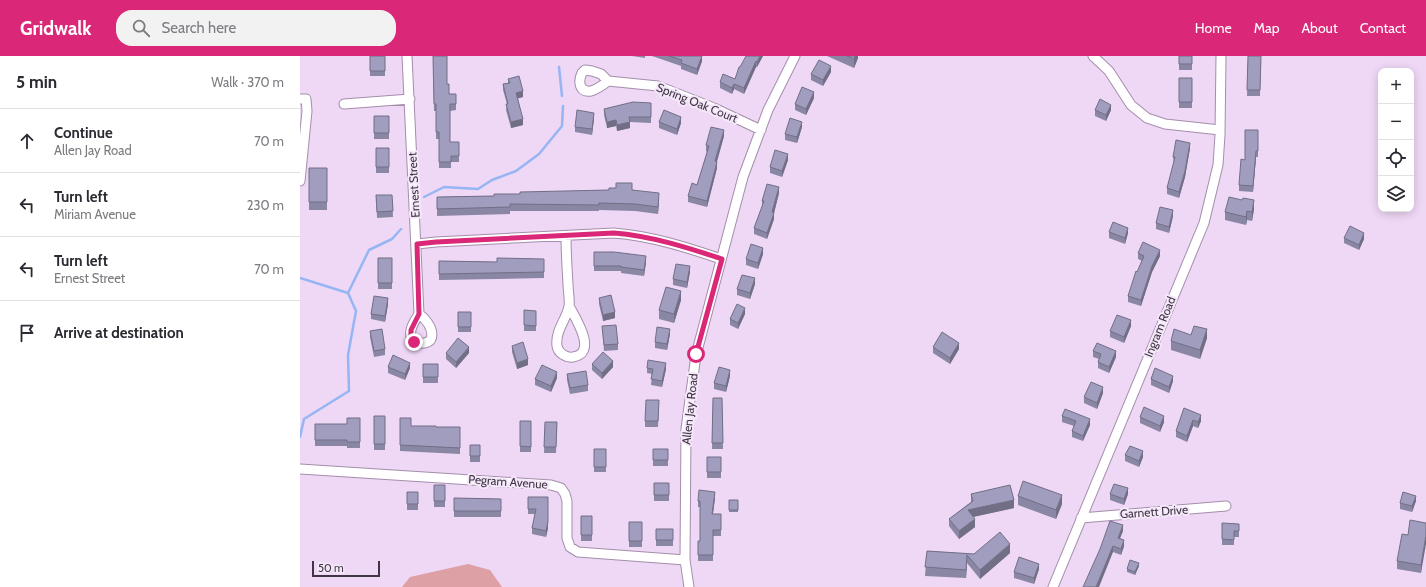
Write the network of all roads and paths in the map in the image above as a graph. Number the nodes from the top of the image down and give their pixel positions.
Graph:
1 (407, 56) edge
2 (796, 56) edge
3 (1093, 56) edge
4 (1221, 56) edge
5 (608, 81) dead end
6 (303, 99) edge
7 (410, 99) junction
8 (344, 104) dead end
9 (761, 130) junction
10 (1220, 130) junction
11 (300, 181) edge
12 (566, 236) junction
13 (417, 244) junction
14 (722, 259) junction
15 (569, 306) junction
16 (419, 314) dead end
17 (300, 469) edge
18 (1226, 506) dead end
19 (1081, 518) junction
20 (685, 560) junction
21 (689, 587) edge
22 (1053, 587) edge

1 - 7 street, Ernest Street
2 - 9 street, Allen Jay Road
3 - 10 street
4 - 10 street, Ingram Road
5 - 9 street, Spring Oak Court
6 - 11 street
7 - 8 street
7 - 13 street, Ernest Street
9 - 14 street, Allen Jay Road
10 - 19 street, Ingram Road
12 - 13 street
12 - 14 street
12 - 15 street
13 - 16 street, Ernest Street
14 - 20 street, Allen Jay Road
15 - 15 street
17 - 20 street, Pegram Avenue
18 - 19 street, Garnett Drive
19 - 22 street, Ingram Road
20 - 21 street, Allen Jay Road

